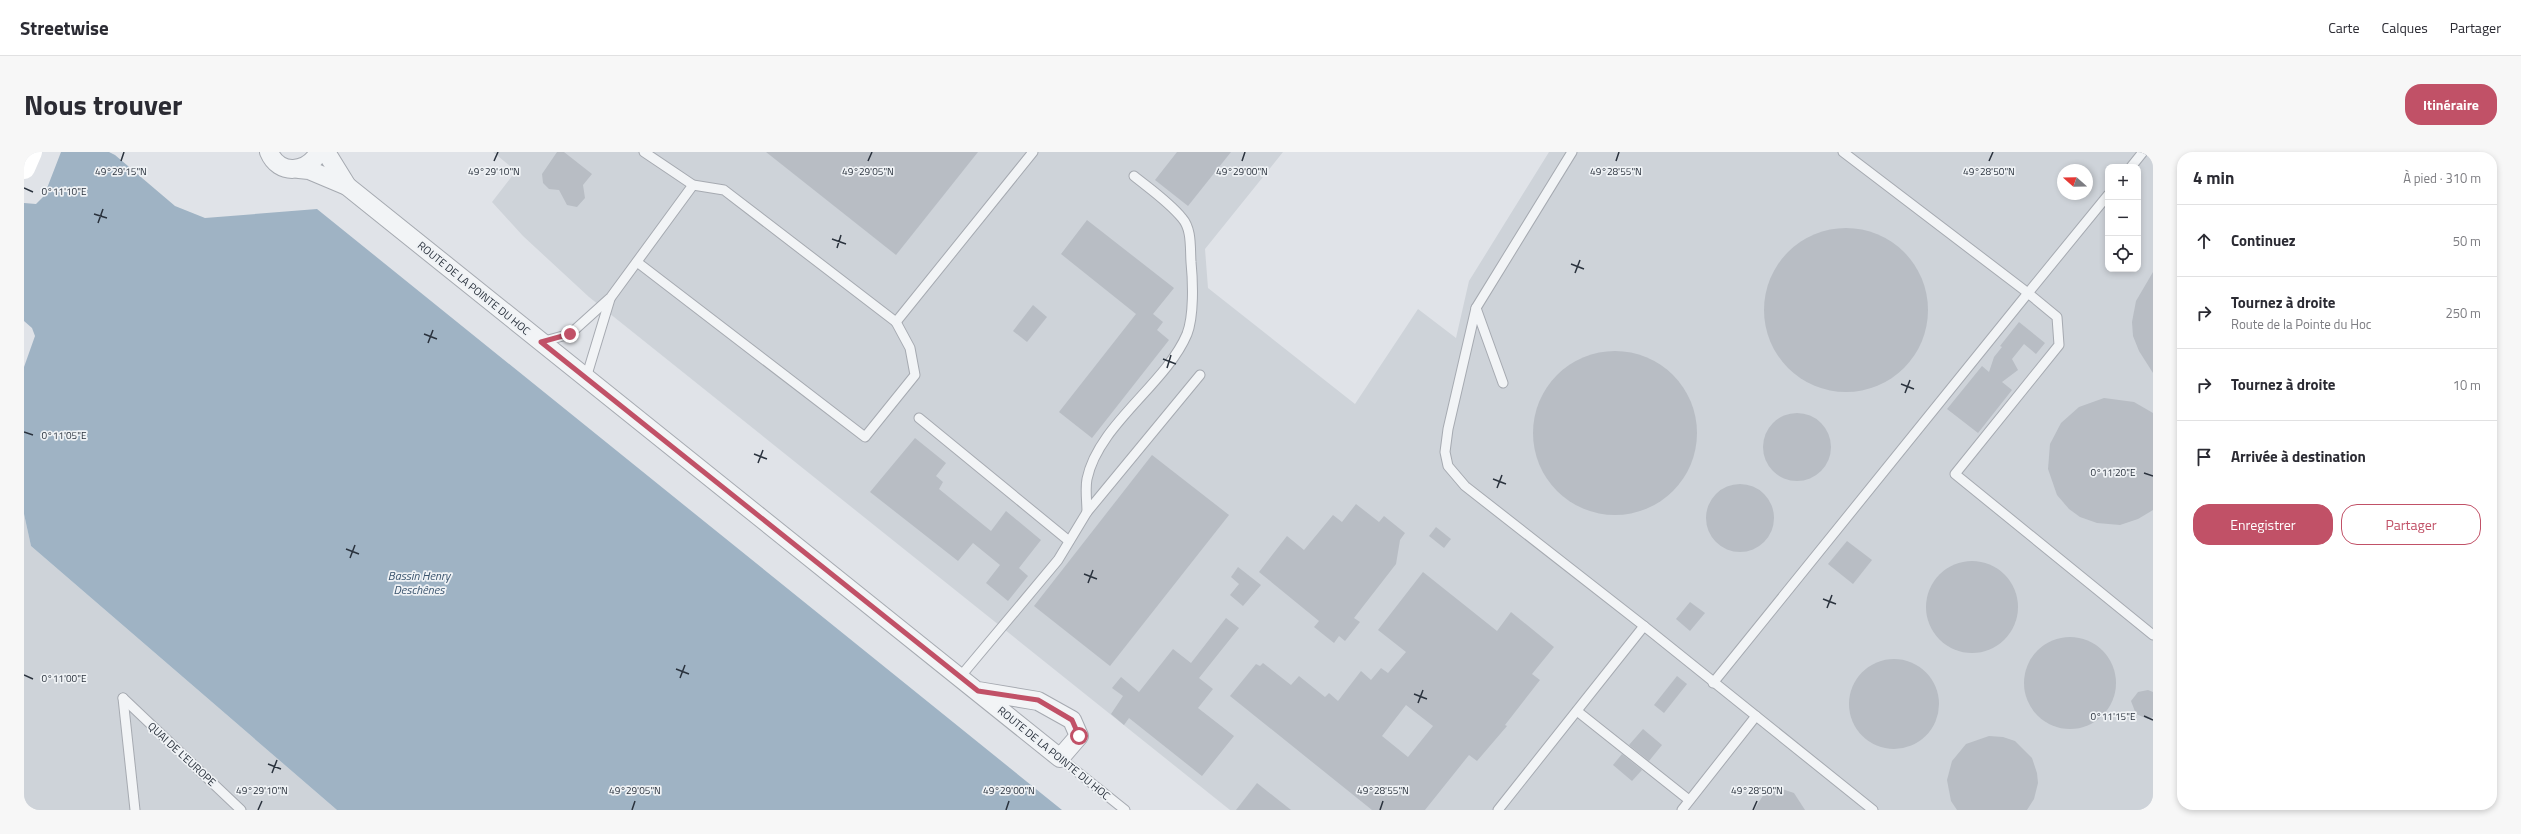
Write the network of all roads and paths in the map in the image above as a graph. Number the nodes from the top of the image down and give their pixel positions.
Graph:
1 (31, 152) edge
2 (269, 152) edge
3 (319, 152) edge
4 (326, 152) edge
5 (644, 152) edge
6 (1033, 152) edge
7 (1572, 152) edge
8 (1843, 152) edge
9 (2143, 152) edge
10 (2133, 164) edge
11 (24, 168) edge
12 (298, 169) junction
13 (1134, 176) dead end
14 (347, 186) junction
15 (693, 186) junction
16 (2105, 199) edge
17 (637, 262) junction
18 (2028, 293) junction
19 (611, 297) junction
20 (1476, 308) junction
21 (896, 322) junction
22 (541, 342) junction
23 (1200, 375) dead end
24 (586, 378) junction
25 (1503, 383) dead end
26 (919, 418) dead end
27 (1087, 512) junction
28 (1069, 541) junction
29 (1644, 626) junction
30 (2153, 635) edge
31 (960, 677) junction
32 (1713, 683) junction
33 (978, 691) junction
34 (1577, 712) junction
35 (1756, 716) junction
36 (1060, 758) junction
37 (1689, 800) junction
38 (135, 810) edge
39 (241, 810) edge
40 (1125, 810) edge
41 (1498, 810) edge
42 (1682, 810) edge
43 (1873, 810) edge

1 - 11 main road
2 - 12 street, ROUTE DE LA POINTE DU HOC
3 - 12 street
4 - 14 street, ROUTE DE LA POINTE DU HOC
5 - 15 lane
6 - 21 lane
7 - 20 lane
8 - 18 lane
9 - 10 lane
12 - 14 street, ROUTE DE LA POINTE DU HOC
13 - 27 lane
14 - 22 street, ROUTE DE LA POINTE DU HOC
15 - 17 lane
15 - 21 lane
16 - 18 lane
17 - 19 lane
17 - 21 lane
18 - 30 lane
18 - 32 lane
19 - 22 lane
19 - 24 lane
20 - 25 lane
20 - 29 lane
22 - 24 street, ROUTE DE LA POINTE DU HOC
23 - 27 lane
24 - 31 street, ROUTE DE LA POINTE DU HOC
26 - 28 lane
27 - 28 lane
28 - 31 lane
29 - 32 lane
29 - 34 lane
31 - 33 street, ROUTE DE LA POINTE DU HOC
32 - 35 lane
33 - 36 street, ROUTE DE LA POINTE DU HOC
33 - 36 street
34 - 37 lane
34 - 41 lane
35 - 37 lane
35 - 43 lane
36 - 40 lane, ROUTE DE LA POINTE DU HOC
37 - 42 lane
38 - 39 lane, QUAI DE L'EUROPE

